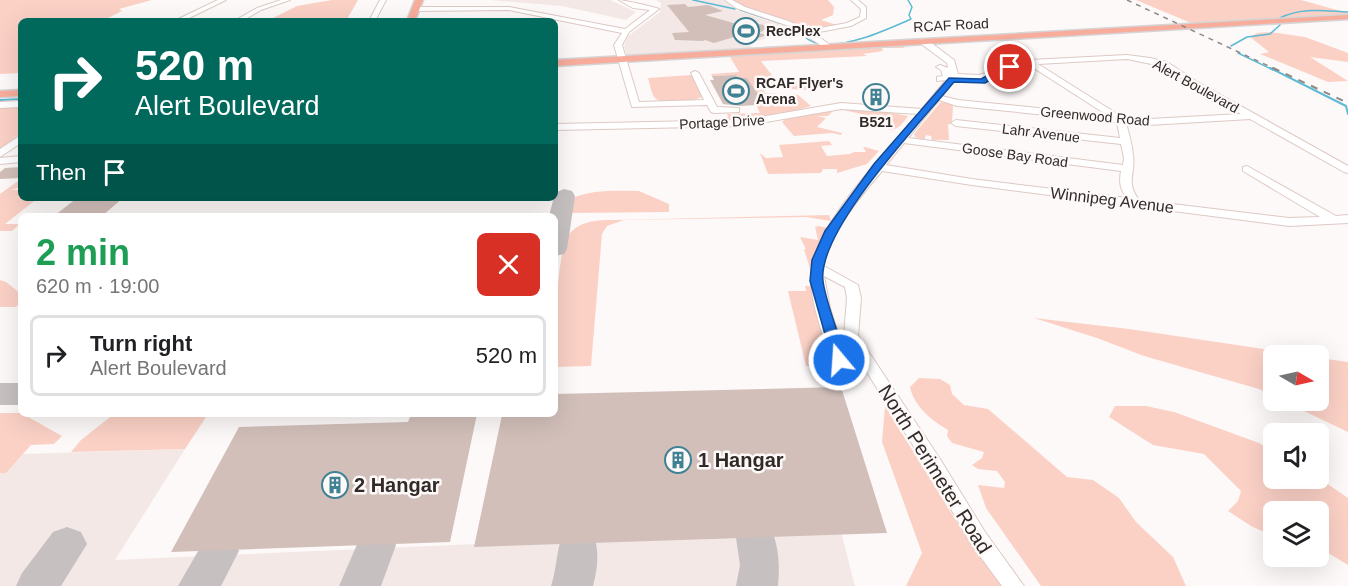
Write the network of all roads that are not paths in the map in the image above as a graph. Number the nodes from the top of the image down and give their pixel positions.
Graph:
1 (223, 0) edge
2 (287, 0) edge
3 (383, 0) edge
4 (419, 0) edge
5 (622, 0) edge
6 (654, 0) edge
7 (728, 0) edge
8 (854, 0) edge
9 (415, 9) junction
10 (656, 9) junction
11 (182, 18) edge
12 (242, 18) edge
13 (374, 18) edge
14 (412, 18) edge
15 (552, 18) edge
16 (1348, 18) edge
17 (558, 19) edge
18 (626, 31) junction
19 (809, 32) junction
20 (923, 41) junction
21 (825, 45) junction
22 (935, 51) junction
23 (623, 59) junction
24 (1030, 62) junction
25 (558, 63) edge
26 (695, 73) dead end
27 (948, 78) junction
28 (18, 93) edge
29 (940, 93) junction
30 (0, 94) edge
31 (710, 102) junction
32 (957, 103) junction
33 (18, 104) edge
34 (0, 105) edge
35 (736, 110) dead end
36 (924, 112) junction
37 (1252, 116) junction
38 (1121, 120) junction
39 (558, 127) edge
40 (957, 135) junction
41 (18, 140) edge
42 (901, 140) junction
43 (1126, 142) junction
44 (0, 154) edge
45 (18, 159) edge
46 (0, 161) edge
47 (878, 167) junction
48 (1247, 168) dead end
49 (1128, 169) junction
50 (1348, 170) edge
51 (1134, 202) junction
52 (1348, 219) edge
53 (1334, 220) junction
54 (817, 267) junction
55 (844, 376) dead end
56 (1014, 586) edge

1 - 11 street
2 - 12 street
3 - 13 street
4 - 9 main road
5 - 10 street
6 - 10 street
7 - 19 street
8 - 19 street
9 - 14 main road
9 - 15 street
10 - 18 street
16 - 20 main road, RCAF Road
17 - 18 street
18 - 23 street
19 - 21 street
20 - 21 main road, RCAF Road
20 - 22 street
21 - 23 main road, RCAF Road
22 - 27 street
22 - 27 street
23 - 25 main road, RCAF Road
23 - 31 street
24 - 27 street, Alert Boulevard
24 - 37 street, Alert Boulevard
24 - 38 street
26 - 31 street
27 - 29 street
28 - 30 main road
29 - 32 street, Greenwood Road
29 - 36 street
31 - 35 street
32 - 38 street, Greenwood Road
32 - 40 street
33 - 34 street
36 - 39 street, Portage Drive
36 - 42 street
37 - 38 street, Greenwood Road
37 - 50 street, Alert Boulevard
38 - 43 street
40 - 42 street, Goose Bay Road
40 - 43 street, Lahr Avenue
40 - 49 street, Goose Bay Road
41 - 44 street
42 - 47 street
43 - 49 street
45 - 46 street
47 - 51 street, Winnipeg Avenue
47 - 54 street
48 - 53 street
49 - 51 street
51 - 53 street, Winnipeg Avenue
52 - 53 street, Winnipeg Avenue
54 - 55 street
54 - 56 street, North Perimeter Road

